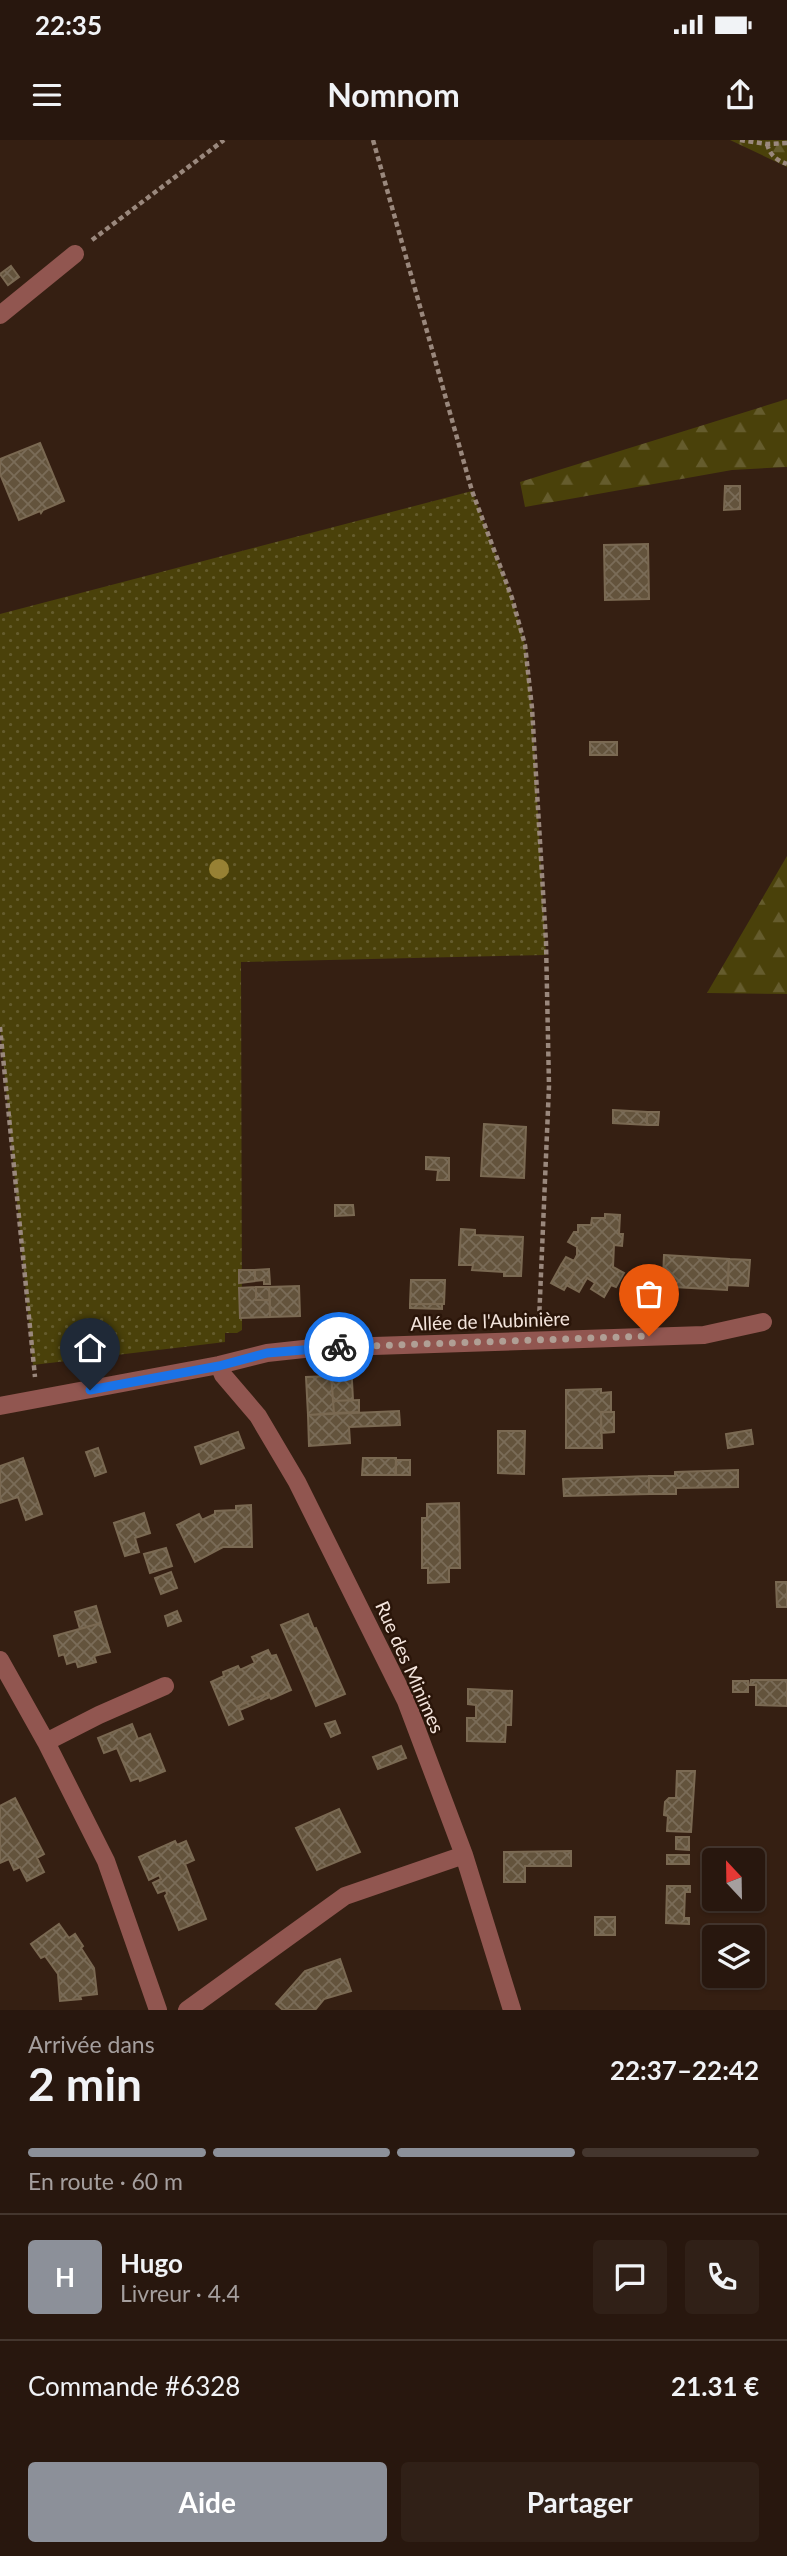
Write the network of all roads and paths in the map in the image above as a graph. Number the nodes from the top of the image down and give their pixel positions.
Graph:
1 (224, 140) edge
2 (373, 140) edge
3 (740, 140) edge
4 (787, 143) edge
5 (767, 144) junction
6 (787, 164) edge
7 (75, 254) joint
8 (0, 315) edge
9 (0, 1027) edge
10 (763, 1322) dead end
11 (540, 1339) junction
12 (219, 1366) junction
13 (38, 1399) junction
14 (0, 1406) edge
15 (0, 1660) edge
16 (165, 1686) dead end
17 (46, 1742) junction
18 (464, 1855) junction
19 (158, 2010) edge
20 (187, 2010) edge
21 (512, 2010) edge

1 - 7 path
2 - 11 path
3 - 5 path
4 - 5 path
5 - 6 path
7 - 8 street
9 - 13 path
10 - 11 street, Allée de l'Aubinière
11 - 12 street, Allée de l'Aubinière
12 - 13 street, Allée de l'Aubinière
12 - 18 street, Rue des Minimes
13 - 14 street, Allée de l'Aubinière
15 - 17 street
16 - 17 street
17 - 19 street
18 - 20 street
18 - 21 street, Rue des Minimes

